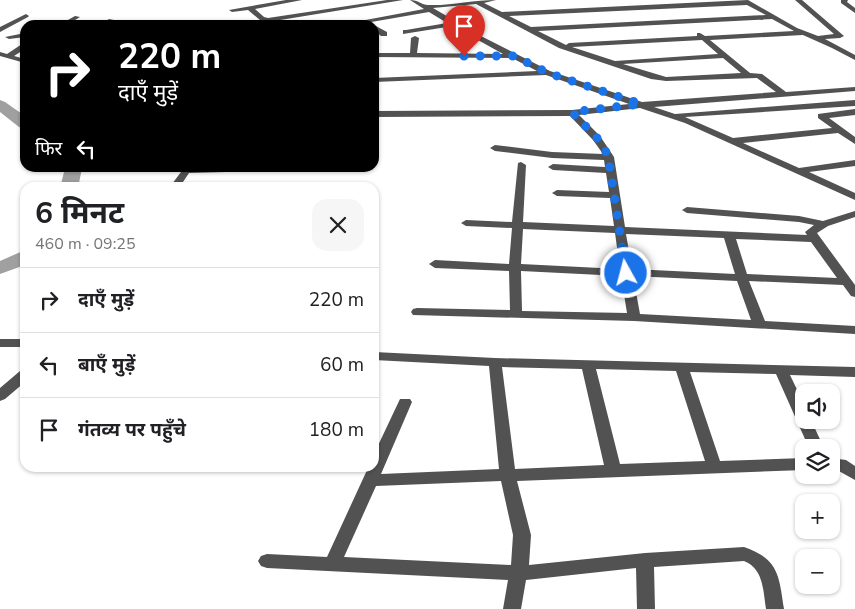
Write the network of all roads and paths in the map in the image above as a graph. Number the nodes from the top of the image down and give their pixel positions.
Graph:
1 (299, 0) edge
2 (332, 0) edge
3 (400, 0) edge
4 (413, 0) edge
5 (494, 0) edge
6 (658, 0) edge
7 (798, 0) edge
8 (842, 0) edge
9 (286, 1) edge
10 (476, 1) edge
11 (746, 2) edge
12 (249, 7) junction
13 (666, 7) junction
14 (344, 9) junction
15 (429, 9) junction
16 (232, 10) dead end
17 (568, 11) junction
18 (855, 11) edge
19 (500, 14) junction
20 (304, 15) junction
21 (26, 16) dead end
22 (77, 17) dead end
23 (773, 17) junction
24 (71, 20) edge
25 (310, 20) dead end
26 (362, 20) edge
27 (379, 20) edge
28 (684, 22) junction
29 (454, 24) junction
30 (583, 27) junction
31 (527, 29) junction
32 (0, 30) edge
33 (379, 31) edge
34 (406, 32) dead end
35 (803, 32) junction
36 (384, 34) dead end
37 (20, 36) edge
38 (9, 37) dead end
39 (816, 37) junction
40 (415, 38) dead end
41 (704, 38) junction
42 (562, 46) junction
43 (836, 46) junction
44 (855, 47) edge
45 (20, 50) edge
46 (4, 55) edge
47 (379, 55) edge
48 (414, 56) junction
49 (514, 56) junction
50 (725, 56) junction
51 (855, 58) edge
52 (20, 60) edge
53 (609, 63) junction
54 (548, 73) junction
55 (748, 75) junction
56 (379, 80) edge
57 (855, 89) edge
58 (784, 94) junction
59 (855, 103) edge
60 (641, 104) junction
61 (572, 112) junction
62 (855, 112) edge
63 (379, 114) edge
64 (672, 116) junction
65 (840, 130) junction
66 (731, 141) junction
67 (855, 141) edge
68 (495, 148) dead end
69 (609, 157) junction
70 (855, 163) edge
71 (521, 165) dead end
72 (554, 167) dead end
73 (611, 170) junction
74 (797, 171) junction
75 (557, 193) dead end
76 (615, 195) junction
77 (855, 197) edge
78 (687, 210) dead end
79 (855, 214) edge
80 (466, 223) dead end
81 (824, 224) junction
82 (518, 225) junction
83 (621, 229) junction
84 (729, 235) junction
85 (814, 239) junction
86 (435, 264) dead end
87 (515, 268) junction
88 (626, 273) junction
89 (742, 278) junction
90 (847, 282) junction
91 (855, 294) edge
92 (417, 312) dead end
93 (516, 314) junction
94 (634, 317) junction
95 (759, 323) junction
96 (855, 330) edge
97 (0, 343) edge
98 (20, 343) edge
99 (379, 356) edge
100 (495, 362) junction
101 (588, 364) junction
102 (681, 366) junction
103 (780, 368) junction
104 (855, 372) edge
105 (20, 378) edge
106 (0, 396) edge
107 (795, 400) edge
108 (405, 402) dead end
109 (379, 460) edge
110 (795, 464) edge
111 (840, 464) edge
112 (714, 466) junction
113 (613, 469) junction
114 (374, 472) edge
115 (855, 474) edge
116 (508, 476) junction
117 (370, 480) junction
118 (645, 560) junction
119 (267, 561) dead end
120 (332, 565) junction
121 (519, 573) junction
122 (512, 609) edge
123 (646, 609) edge
124 (775, 609) edge

1 - 9 street
2 - 14 street
3 - 14 street
4 - 15 street
5 - 10 street
6 - 13 street
7 - 39 street
8 - 18 street
9 - 12 street
10 - 15 street
10 - 19 street
11 - 13 street
11 - 23 street
12 - 16 street
12 - 20 street
13 - 17 street
13 - 28 street
14 - 20 street
14 - 26 street
15 - 27 street
15 - 29 street
17 - 19 street
17 - 30 street
19 - 31 street
20 - 25 street
21 - 32 street
22 - 24 street
23 - 28 street
23 - 35 street
28 - 30 street
28 - 41 street
29 - 34 street
29 - 49 street
30 - 31 street
31 - 42 street
33 - 36 street
35 - 39 street
35 - 41 street
37 - 38 street
39 - 43 street
40 - 48 street
41 - 42 street
41 - 50 street
42 - 53 street
43 - 44 street
43 - 51 street
45 - 46 street
46 - 52 street
47 - 48 street
48 - 49 street
49 - 54 street
50 - 53 street
50 - 55 street
53 - 55 street
54 - 56 street
54 - 60 street
55 - 58 street
57 - 58 street
58 - 60 street
59 - 64 street
60 - 61 street
60 - 64 street
61 - 63 street
61 - 69 street
62 - 65 street
64 - 66 street
65 - 66 street
65 - 67 street
66 - 74 street
68 - 69 street
69 - 73 street
70 - 74 street
71 - 82 street
72 - 73 street
73 - 76 street
74 - 77 street
75 - 76 street
76 - 83 street
78 - 81 street
79 - 81 street
80 - 82 street
81 - 85 street
82 - 83 street
82 - 87 street
83 - 84 street
83 - 88 street
84 - 85 street
84 - 89 street
85 - 90 street
86 - 87 street
87 - 88 street
87 - 93 street
88 - 89 street
88 - 94 street
89 - 90 street
89 - 95 street
90 - 91 street
92 - 93 street
93 - 94 street
94 - 95 street
95 - 96 street
97 - 98 street
99 - 100 street
100 - 101 street
100 - 116 street
101 - 102 street
101 - 113 street
102 - 103 street
102 - 112 street
103 - 104 street
103 - 107 street
105 - 106 street
108 - 109 street
110 - 112 street
111 - 115 street
112 - 113 street
113 - 116 street
114 - 117 street
116 - 117 street
116 - 121 street
117 - 120 street
118 - 121 street
118 - 123 street
118 - 124 street
119 - 120 street
120 - 121 street
121 - 122 street

